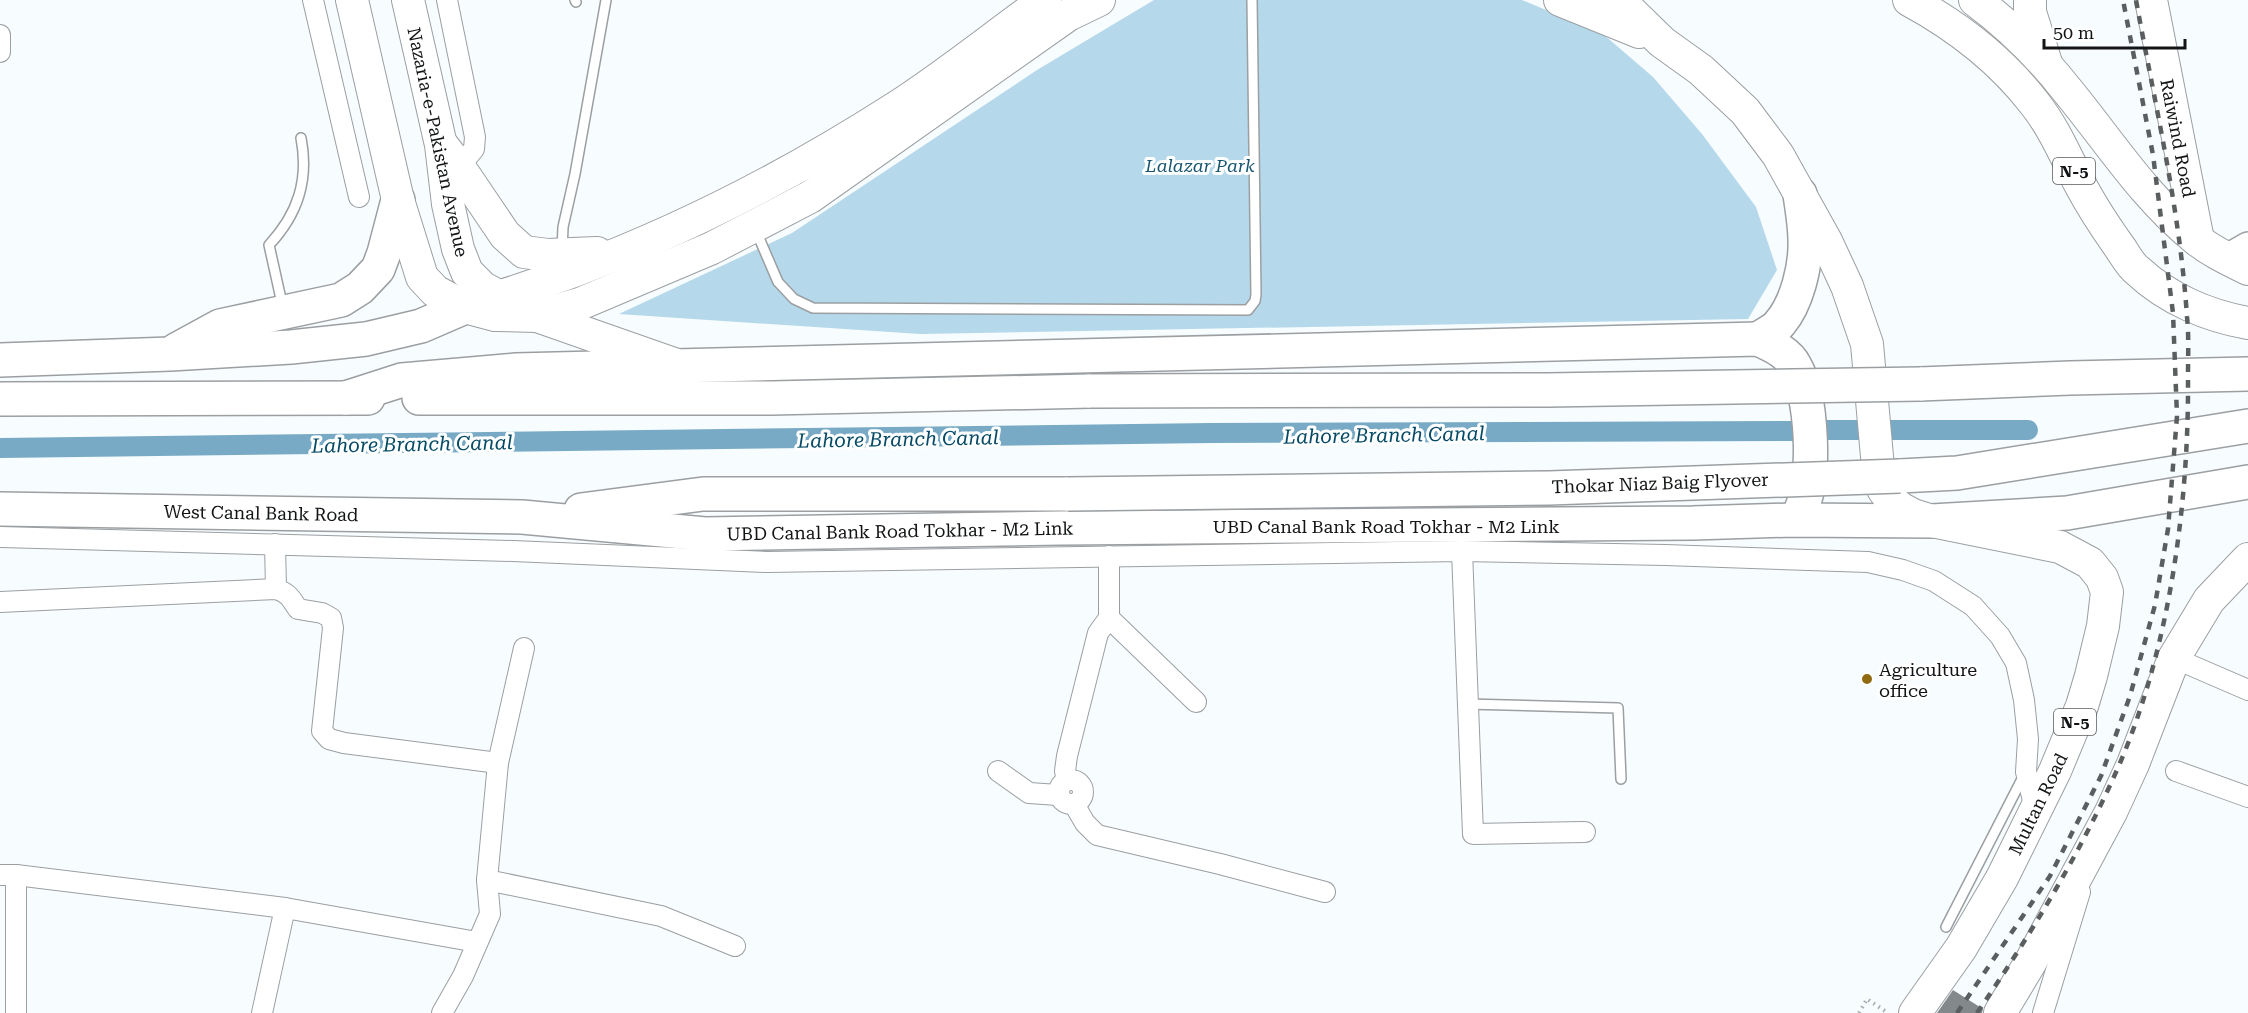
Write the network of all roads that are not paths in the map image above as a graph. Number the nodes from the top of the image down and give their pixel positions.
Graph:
1 (313, 0) edge
2 (352, 0) edge
3 (408, 0) edge
4 (447, 0) edge
5 (606, 0) edge
6 (1045, 0) edge
7 (1099, 0) edge
8 (1252, 0) edge
9 (1560, 0) edge
10 (1615, 0) edge
11 (1909, 0) edge
12 (1975, 0) edge
13 (2030, 0) edge
14 (2151, 0) edge
15 (0, 35) edge
16 (1662, 42) junction
17 (0, 52) edge
18 (2047, 66) junction
19 (302, 138) dead end
20 (450, 156) junction
21 (1800, 194) junction
22 (359, 197) dead end
23 (398, 200) junction
24 (754, 226) junction
25 (2198, 240) junction
26 (562, 253) junction
27 (620, 254) junction
28 (2241, 258) edge
29 (498, 298) junction
30 (465, 307) junction
31 (284, 313) junction
32 (537, 316) junction
33 (2248, 323) edge
34 (1758, 339) junction
35 (170, 354) junction
36 (0, 360) edge
37 (677, 365) junction
38 (2248, 374) edge
39 (346, 398) junction
40 (772, 398) junction
41 (0, 399) edge
42 (2248, 426) edge
43 (2248, 482) edge
44 (0, 508) edge
45 (522, 517) junction
46 (1792, 520) junction
47 (1932, 521) junction
48 (0, 537) edge
49 (275, 544) junction
50 (1462, 551) junction
51 (1109, 556) junction
52 (2248, 560) edge
53 (276, 589) junction
54 (0, 602) edge
55 (1109, 618) junction
56 (524, 648) dead end
57 (2174, 658) junction
58 (2248, 690) edge
59 (1196, 702) dead end
60 (1467, 704) junction
61 (498, 764) junction
62 (998, 771) dead end
63 (2176, 771) dead end
64 (2026, 772) junction
65 (1620, 779) dead end
66 (1067, 793) junction
67 (2248, 797) edge
68 (2036, 809) junction
69 (1585, 832) dead end
70 (2088, 855) junction
71 (1990, 871) junction
72 (8, 875) edge
73 (487, 880) junction
74 (1325, 891) dead end
75 (285, 908) junction
76 (1946, 927) dead end
77 (477, 942) junction
78 (735, 946) dead end
79 (16, 1013) edge
80 (262, 1013) edge
81 (442, 1013) edge
82 (1915, 1013) edge
83 (2000, 1013) edge
84 (2043, 1013) edge

1 - 22 street
2 - 23 main road
3 - 20 main road, Nazaria-e-Pakistan Avenue
4 - 20 street
5 - 26 lane
6 - 27 main road
7 - 24 main road
8 - 24 lane
9 - 16 main road
10 - 16 main road, N-5
11 - 33 main road, N-5
12 - 18 main road
13 - 18 main road
14 - 25 main road, Raiwind Road
15 - 17 street
16 - 21 main road, N-5
18 - 25 main road
19 - 31 lane
20 - 26 main road
20 - 29 main road, Nazaria-e-Pakistan Avenue
21 - 34 highway
21 - 47 main road, N-5, bridge
23 - 30 main road
23 - 31 highway
24 - 32 main road
25 - 28 main road
26 - 27 main road
27 - 29 main road
29 - 30 main road
29 - 32 main road, Nazaria-e-Pakistan Avenue
30 - 32 main road
30 - 35 highway
31 - 35 highway
32 - 37 main road
34 - 37 highway
34 - 46 highway
35 - 36 highway
37 - 39 highway
37 - 40 main road
38 - 40 highway, bridge
39 - 40 highway
39 - 41 highway
42 - 45 highway, Thokar Niaz Baig Flyover, bridge
43 - 47 highway, UBD Canal Bank Road Tokhar - M2 Link
44 - 45 highway, West Canal Bank Road
45 - 46 highway, UBD Canal Bank Road Tokhar - M2 Link
46 - 47 highway, UBD Canal Bank Road Tokhar - M2 Link
47 - 68 main road, Multan Road / N-5
48 - 49 street
49 - 51 street
49 - 53 street
50 - 51 street
50 - 60 street
50 - 64 street
51 - 55 street
52 - 57 main road
53 - 54 street
53 - 61 street
55 - 59 street
55 - 66 street
56 - 61 street
57 - 58 street
57 - 70 main road
60 - 65 lane
60 - 69 street
61 - 73 street
62 - 66 street
63 - 67 street
64 - 68 street
64 - 71 lane
66 - 74 street
68 - 71 main road, Multan Road / N-5
70 - 83 main road
70 - 84 street
71 - 76 lane
71 - 82 main road, Multan Road / N-5
72 - 75 street
72 - 79 street
73 - 77 street
73 - 78 street
75 - 77 street
75 - 80 street
77 - 81 street

